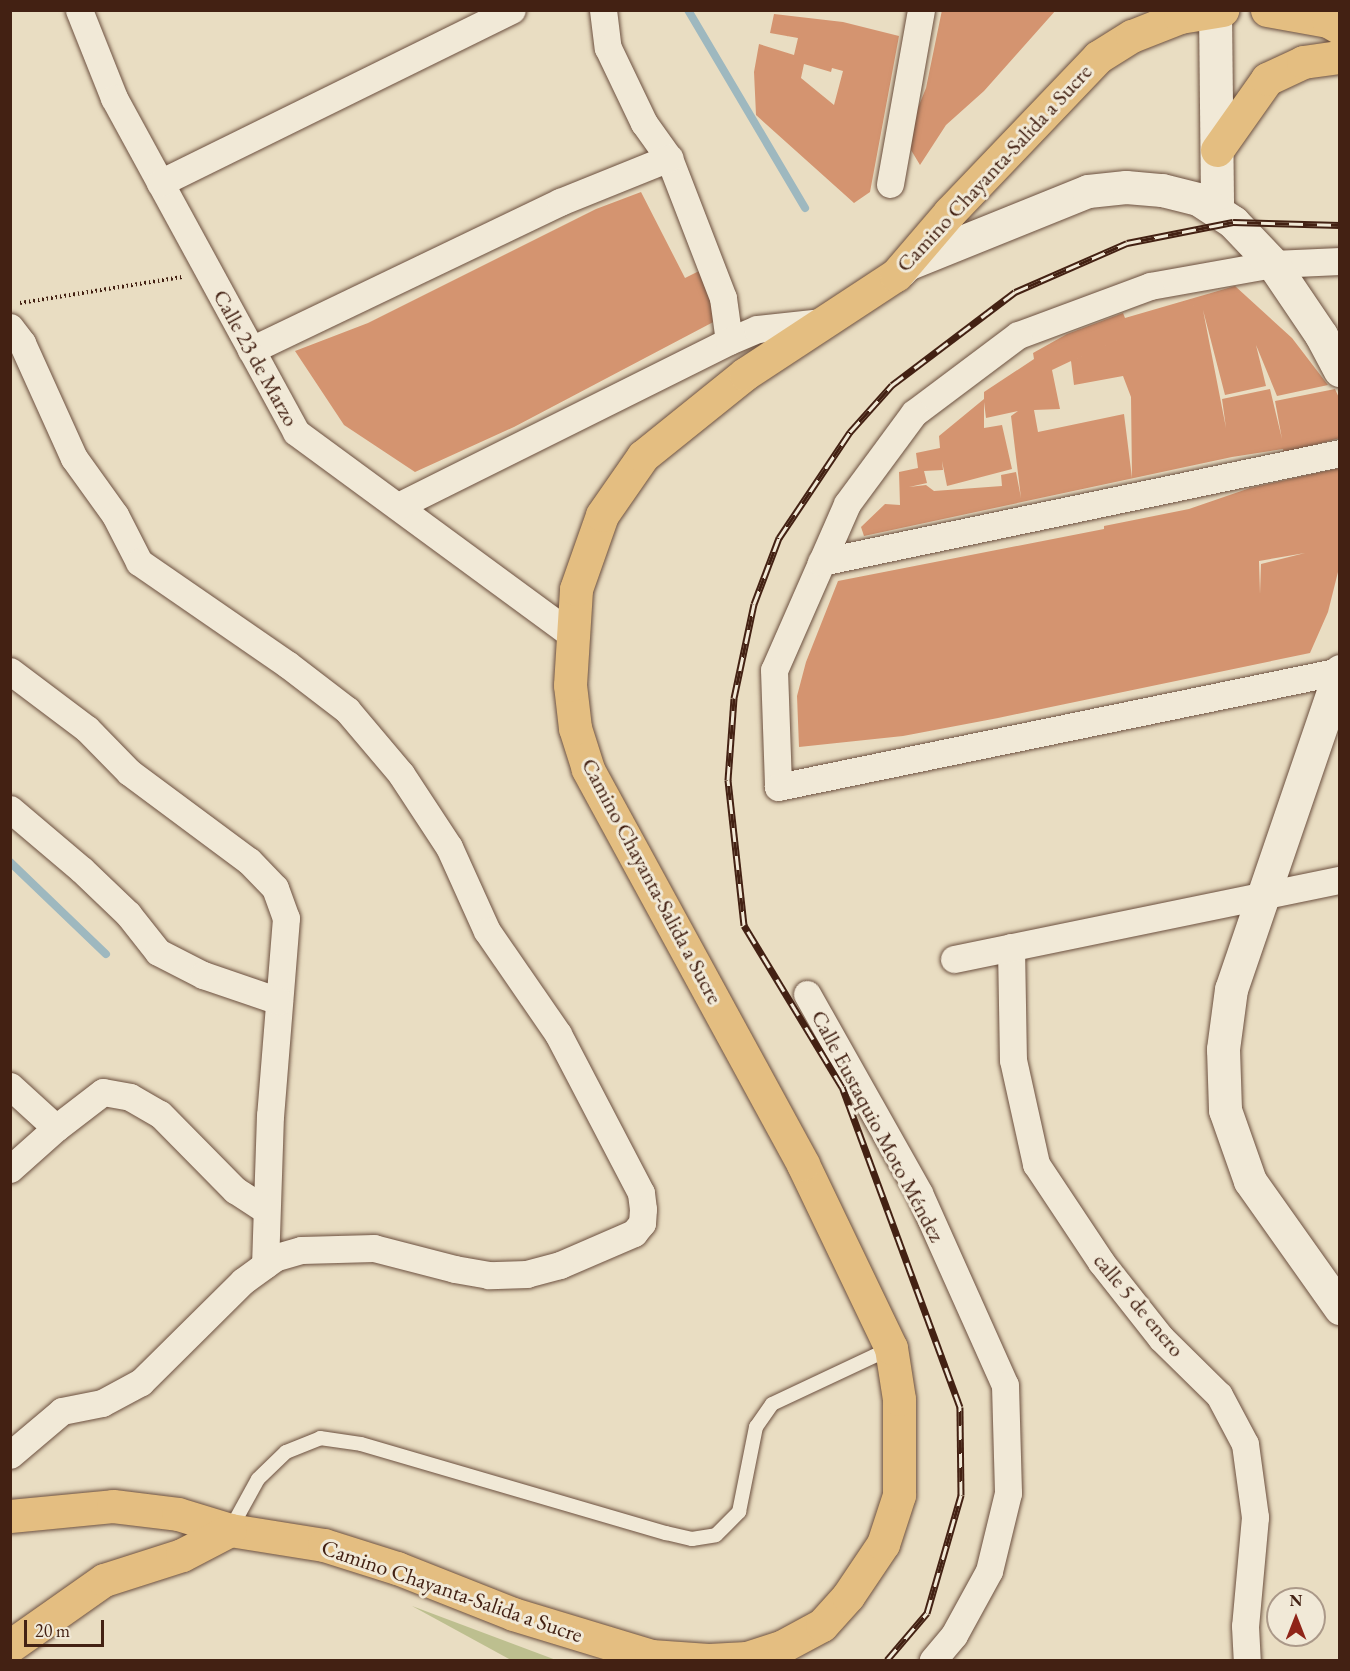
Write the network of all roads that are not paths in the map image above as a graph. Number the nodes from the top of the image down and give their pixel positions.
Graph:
1 (80, 10) edge
2 (512, 10) edge
3 (603, 10) edge
4 (921, 10) edge
5 (1131, 10) edge
6 (1222, 10) edge
7 (1267, 10) edge
8 (1215, 11) edge
9 (1340, 28) edge
10 (1098, 57) junction
11 (1340, 57) edge
12 (1217, 150) junction
13 (669, 158) junction
14 (160, 183) junction
15 (890, 184) dead end
16 (1217, 207) junction
17 (1340, 261) edge
18 (1273, 264) junction
19 (896, 275) junction
20 (822, 322) junction
21 (10, 327) edge
22 (729, 341) junction
23 (251, 350) junction
24 (1340, 370) edge
25 (1340, 453) edge
26 (400, 505) junction
27 (822, 562) junction
28 (572, 634) junction
29 (10, 671) edge
30 (1340, 671) edge
31 (10, 809) edge
32 (1340, 880) edge
33 (1263, 896) junction
34 (1011, 947) junction
35 (954, 959) dead end
36 (807, 994) dead end
37 (279, 1000) junction
38 (10, 1086) edge
39 (56, 1128) junction
40 (10, 1170) edge
41 (266, 1210) junction
42 (266, 1265) junction
43 (1340, 1308) edge
44 (891, 1348) junction
45 (10, 1455) edge
46 (10, 1516) edge
47 (230, 1530) junction
48 (10, 1646) edge
49 (709, 1660) edge
50 (933, 1660) edge
51 (1247, 1660) edge

1 - 14 street, Calle 23 de Marzo
2 - 14 street
3 - 13 street
4 - 15 street
5 - 10 main road
6 - 8 main road, Camino Chayanta-Salida a Sucre
7 - 9 main road
8 - 10 main road, Camino Chayanta-Salida a Sucre
8 - 12 main road
10 - 19 main road, Camino Chayanta-Salida a Sucre
11 - 12 main road
12 - 16 main road
13 - 22 street
13 - 23 street
14 - 23 street, Calle 23 de Marzo
16 - 18 main road
16 - 19 main road
17 - 18 street
18 - 24 main road
18 - 27 street
19 - 20 main road, Camino Chayanta-Salida a Sucre
20 - 22 street
20 - 28 main road, Camino Chayanta-Salida a Sucre
21 - 42 street
22 - 26 street
23 - 26 street, Calle 23 de Marzo
25 - 27 street
26 - 28 street, Calle 23 de Marzo
27 - 30 street
28 - 44 main road, Camino Chayanta-Salida a Sucre
29 - 37 street
30 - 33 main road
31 - 37 street
32 - 33 street
33 - 34 street
33 - 43 main road
34 - 35 street
34 - 51 street, calle 5 de enero
36 - 50 street, Calle Eustaquio Moto Méndez
37 - 41 street
38 - 39 street
39 - 40 street
39 - 41 street
41 - 42 street
42 - 45 street
44 - 47 lane
44 - 49 main road, Camino Chayanta-Salida a Sucre
46 - 47 main road, Camino Chayanta-Salida a Sucre
47 - 48 main road
47 - 49 main road, Camino Chayanta-Salida a Sucre

